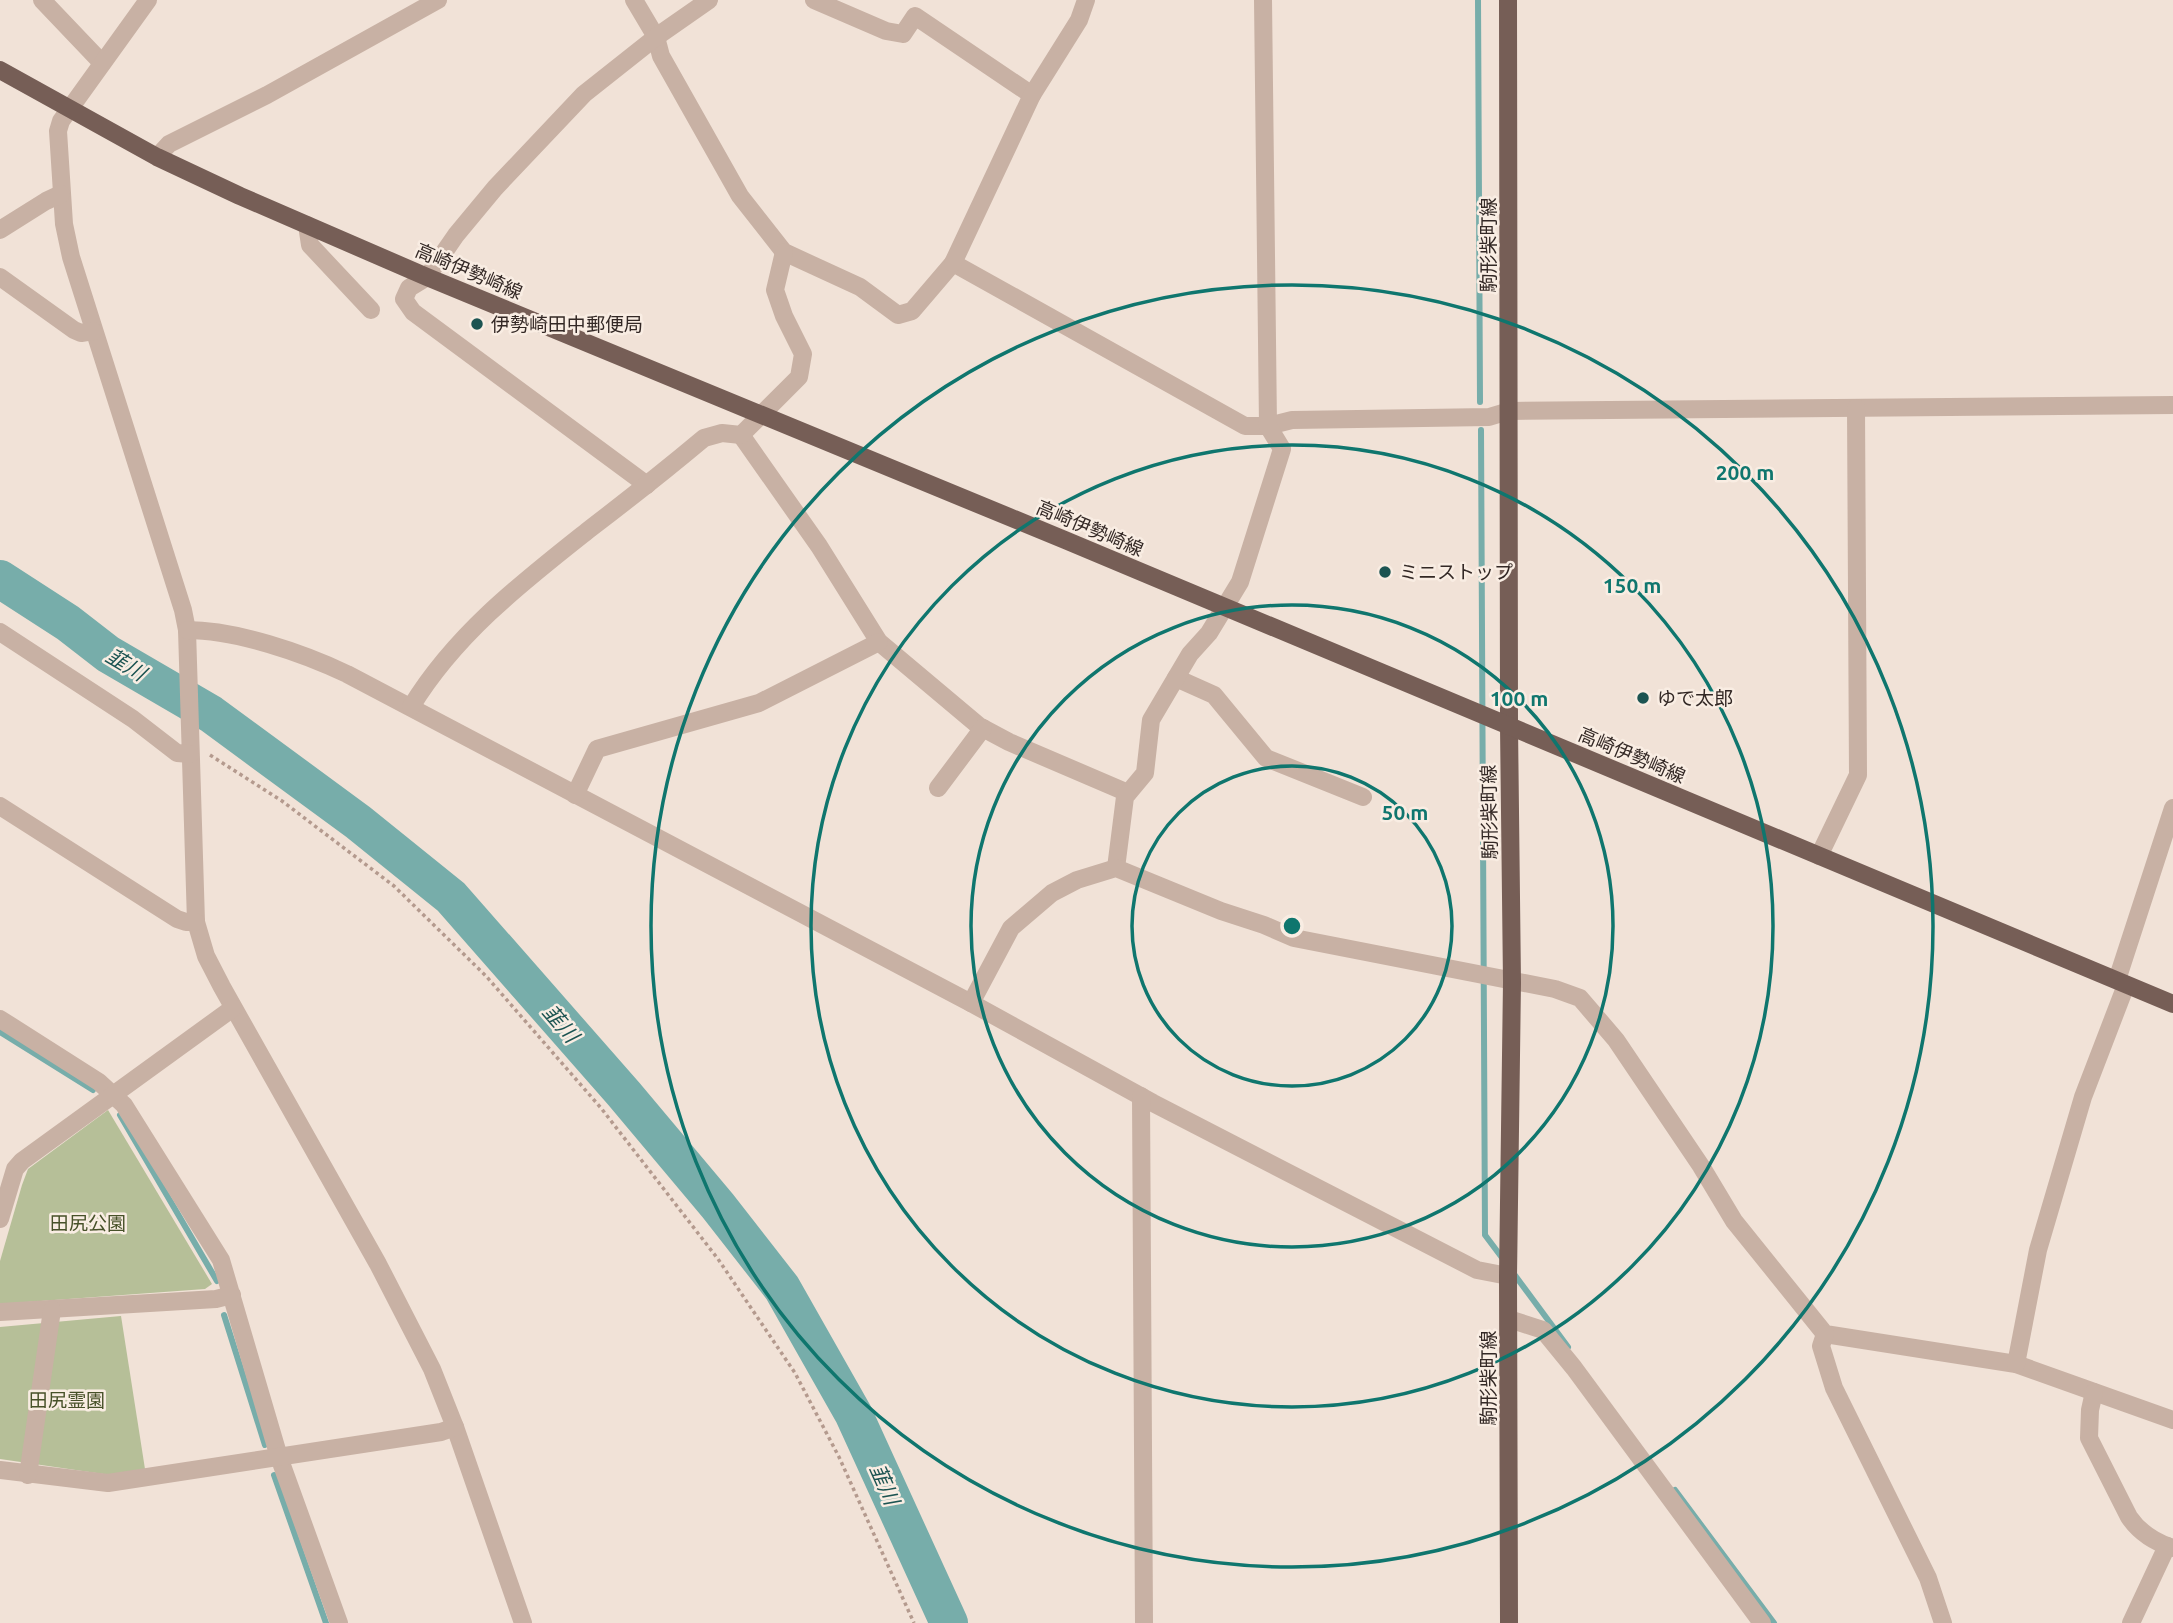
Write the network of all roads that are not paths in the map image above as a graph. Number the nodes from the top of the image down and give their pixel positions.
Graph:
1 (42, 0) edge
2 (148, 0) edge
3 (438, 0) edge
4 (634, 0) edge
5 (709, 0) edge
6 (814, 0) edge
7 (1086, 0) edge
8 (1263, 0) edge
9 (1508, 0) edge
10 (656, 37) junction
11 (102, 63) junction
12 (0, 70) edge
13 (1032, 95) junction
14 (69, 109) junction
15 (157, 157) junction
16 (61, 194) junction
17 (307, 225) junction
18 (0, 230) edge
19 (784, 252) junction
20 (953, 263) junction
21 (0, 277) edge
22 (427, 277) junction
23 (371, 310) dead end
24 (93, 331) junction
25 (2173, 405) edge
26 (1856, 408) junction
27 (1509, 411) junction
28 (763, 415) junction
29 (1268, 426) junction
30 (741, 435) junction
31 (647, 485) junction
32 (1225, 607) junction
33 (187, 630) junction
34 (0, 632) edge
35 (879, 642) junction
36 (1176, 678) junction
37 (411, 708) junction
38 (1508, 726) junction
39 (983, 728) junction
40 (190, 745) junction
41 (938, 788) dead end
42 (1128, 793) junction
43 (575, 795) junction
44 (1363, 797) dead end
45 (0, 806) edge
46 (2173, 808) edge
47 (1819, 856) junction
48 (1116, 868) junction
49 (196, 922) junction
50 (1512, 982) junction
51 (2121, 983) junction
52 (971, 1003) junction
53 (2173, 1004) edge
54 (233, 1007) junction
55 (0, 1019) edge
56 (114, 1094) junction
57 (1141, 1096) junction
58 (7, 1164) edge
59 (0, 1219) edge
60 (1508, 1276) junction
61 (232, 1296) junction
62 (51, 1310) junction
63 (0, 1312) edge
64 (1509, 1318) junction
65 (1825, 1334) junction
66 (2016, 1364) junction
67 (2094, 1392) junction
68 (2173, 1420) edge
69 (455, 1427) junction
70 (279, 1457) junction
71 (0, 1470) edge
72 (28, 1475) junction
73 (2170, 1547) edge
74 (340, 1623) edge
75 (523, 1623) edge
76 (1144, 1623) edge
77 (1508, 1623) edge
78 (1762, 1623) edge
79 (1943, 1623) edge
80 (2131, 1623) edge

1 - 11 street
2 - 11 street
3 - 15 street
4 - 10 street
5 - 10 street
6 - 13 street
7 - 13 street
8 - 29 street
9 - 27 main road, 駒形柴町線
10 - 19 street
10 - 22 street
11 - 14 street
12 - 14 main road, 高崎伊勢崎線
13 - 20 street
14 - 15 main road, 高崎伊勢崎線
14 - 16 street
15 - 17 main road, 高崎伊勢崎線
16 - 18 street
16 - 24 street
17 - 22 main road, 高崎伊勢崎線
17 - 23 street
19 - 20 street
19 - 28 street
20 - 29 street
21 - 24 street
22 - 28 main road, 高崎伊勢崎線
22 - 31 street
24 - 33 street
25 - 26 street
26 - 27 street
26 - 47 street
27 - 29 street
27 - 38 main road, 駒形柴町線
28 - 30 street
28 - 32 main road, 高崎伊勢崎線
29 - 32 street
30 - 31 street
30 - 35 street
31 - 37 street
32 - 36 street
32 - 38 main road, 高崎伊勢崎線
33 - 37 street
33 - 40 street
34 - 40 street
35 - 39 street
35 - 43 street
36 - 42 street
36 - 44 street
37 - 43 street
38 - 47 main road, 高崎伊勢崎線
38 - 50 main road, 駒形柴町線
39 - 41 street
39 - 42 street
40 - 49 street
42 - 48 street
43 - 52 street
45 - 49 street
46 - 51 street
47 - 51 main road, 高崎伊勢崎線
48 - 50 street
48 - 52 street
49 - 54 street
50 - 60 main road, 駒形柴町線
50 - 65 street
51 - 53 main road, 高崎伊勢崎線
51 - 66 street
52 - 57 street
54 - 56 street
54 - 69 street
55 - 56 street
56 - 58 street
56 - 61 street
57 - 60 street
57 - 76 street
58 - 59 street
60 - 64 main road, 駒形柴町線
61 - 62 street
61 - 70 street
62 - 63 street
62 - 72 street
64 - 77 main road, 駒形柴町線
64 - 78 street
65 - 66 street
65 - 79 street
66 - 67 street
67 - 68 street
67 - 73 street
69 - 70 street
69 - 75 street
70 - 72 street
70 - 74 street
71 - 72 street
73 - 80 street

